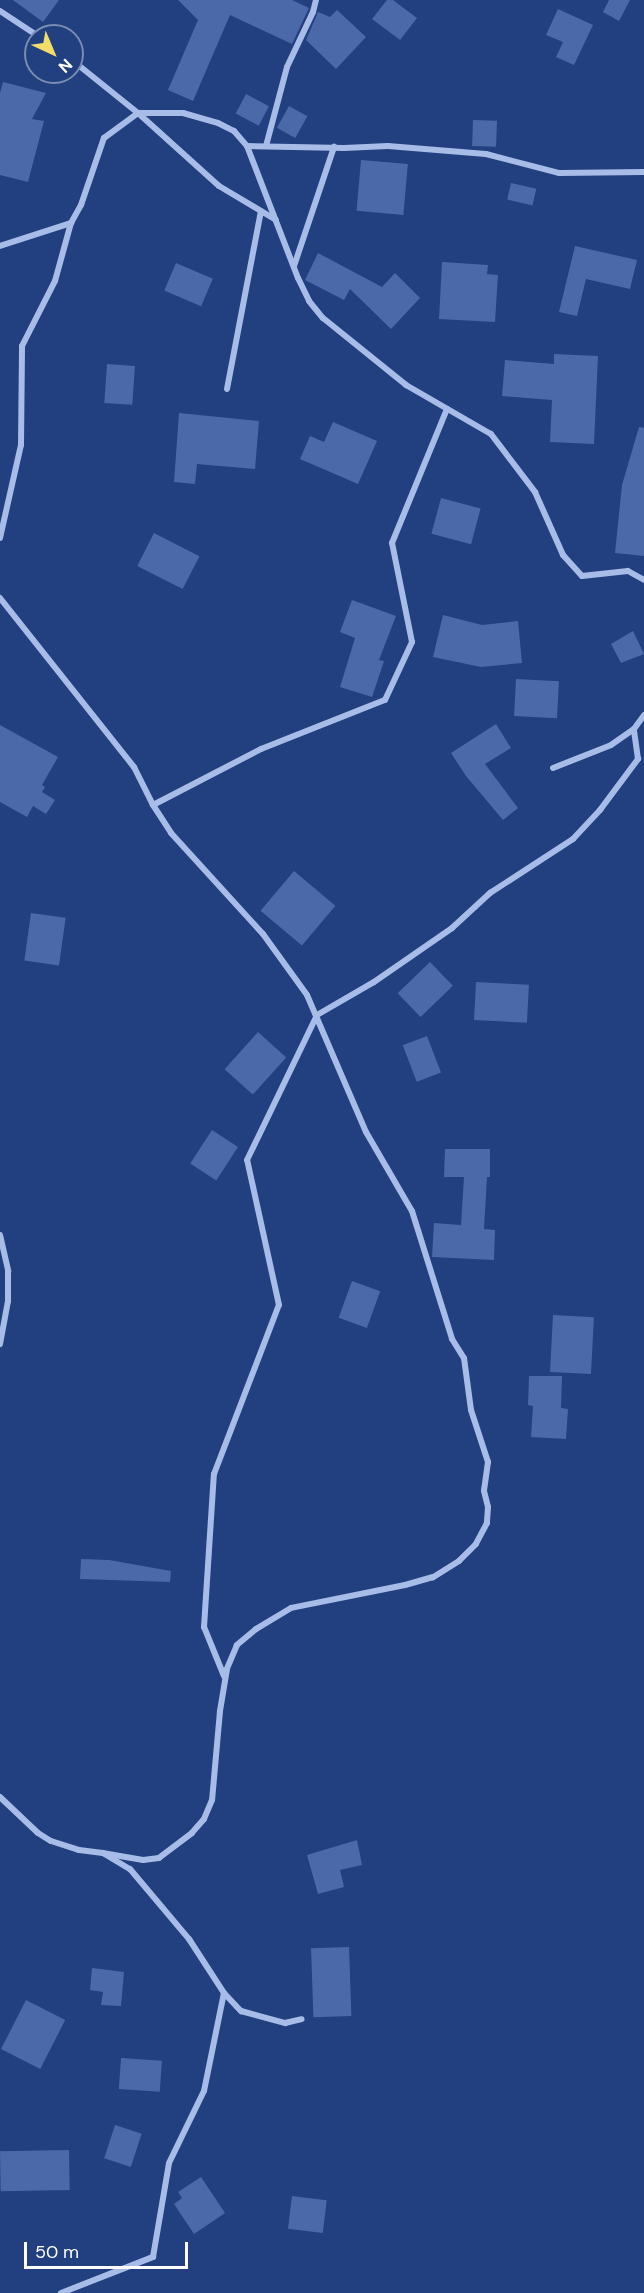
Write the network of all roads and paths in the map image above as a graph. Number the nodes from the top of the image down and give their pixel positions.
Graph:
1 (316, 0) edge
2 (0, 11) edge
3 (24, 27) edge
4 (84, 70) edge
5 (138, 114) junction
6 (247, 146) junction
7 (266, 146) junction
8 (334, 147) junction
9 (644, 172) edge
10 (261, 212) junction
11 (276, 220) junction
12 (71, 223) junction
13 (0, 246) edge
14 (294, 266) junction
15 (227, 389) dead end
16 (447, 409) junction
17 (0, 538) edge
18 (644, 580) edge
19 (0, 598) edge
20 (644, 715) edge
21 (633, 729) junction
22 (553, 768) dead end
23 (153, 806) junction
24 (317, 1015) junction
25 (0, 1235) edge
26 (0, 1344) edge
27 (225, 1678) junction
28 (0, 1797) edge
29 (103, 1853) junction
30 (224, 1993) junction
31 (302, 2019) dead end
32 (61, 2293) edge

1 - 7 street
2 - 3 street
4 - 5 street
5 - 6 street
5 - 10 street
5 - 12 street
6 - 7 street
6 - 11 street
7 - 8 street
8 - 9 street
8 - 14 street
10 - 11 street
10 - 15 street
11 - 14 street
12 - 13 street
12 - 17 street
14 - 16 street
16 - 18 street
16 - 23 street
19 - 23 street
20 - 21 street
21 - 22 street
21 - 24 street
23 - 24 street
24 - 27 street
24 - 27 street
25 - 26 street
27 - 29 street
28 - 29 street
29 - 30 street
30 - 31 street
30 - 32 street

